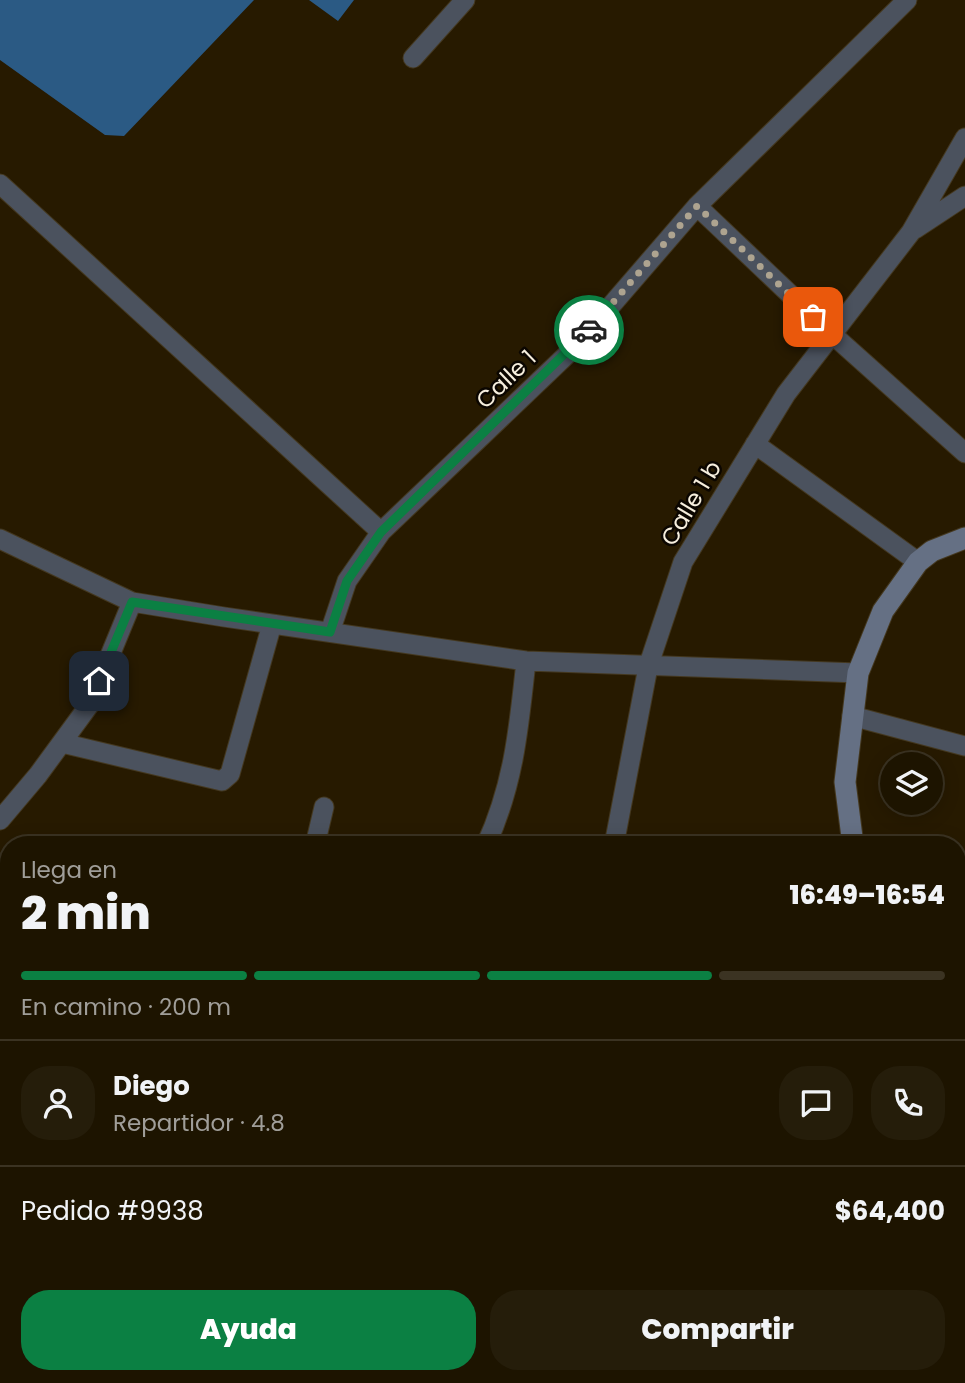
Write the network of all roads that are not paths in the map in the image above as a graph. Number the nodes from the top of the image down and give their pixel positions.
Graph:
1 (465, 0) edge
2 (906, 0) edge
3 (413, 58) dead end
4 (965, 138) edge
5 (0, 184) edge
6 (965, 196) edge
7 (697, 206) junction
8 (911, 232) junction
9 (833, 335) junction
10 (755, 444) junction
11 (965, 453) edge
12 (381, 532) junction
13 (0, 538) edge
14 (965, 538) edge
15 (918, 562) junction
16 (132, 602) junction
17 (272, 624) junction
18 (330, 632) junction
19 (526, 661) junction
20 (648, 667) junction
21 (858, 673) junction
22 (852, 716) junction
23 (62, 743) junction
24 (965, 746) edge
25 (324, 807) dead end
26 (0, 820) edge
27 (317, 836) edge
28 (490, 836) edge
29 (616, 836) edge
30 (852, 836) edge

1 - 3 street
2 - 7 street, Calle 1
4 - 8 street
5 - 12 street
6 - 8 street
7 - 9 street
7 - 12 street, Calle 1
8 - 9 street, Calle 1 b
9 - 10 street, Calle 1 b
9 - 11 street
10 - 15 street
10 - 20 street, Calle 1 b
12 - 18 street, Calle 1
13 - 16 street
14 - 15 main road
15 - 21 main road
16 - 17 street
16 - 23 street
17 - 18 street
17 - 23 street
18 - 19 street
19 - 20 street
19 - 28 street
20 - 21 street
20 - 29 street, Calle 1 b
21 - 22 main road
22 - 24 street
22 - 30 main road
23 - 26 street
25 - 27 street

